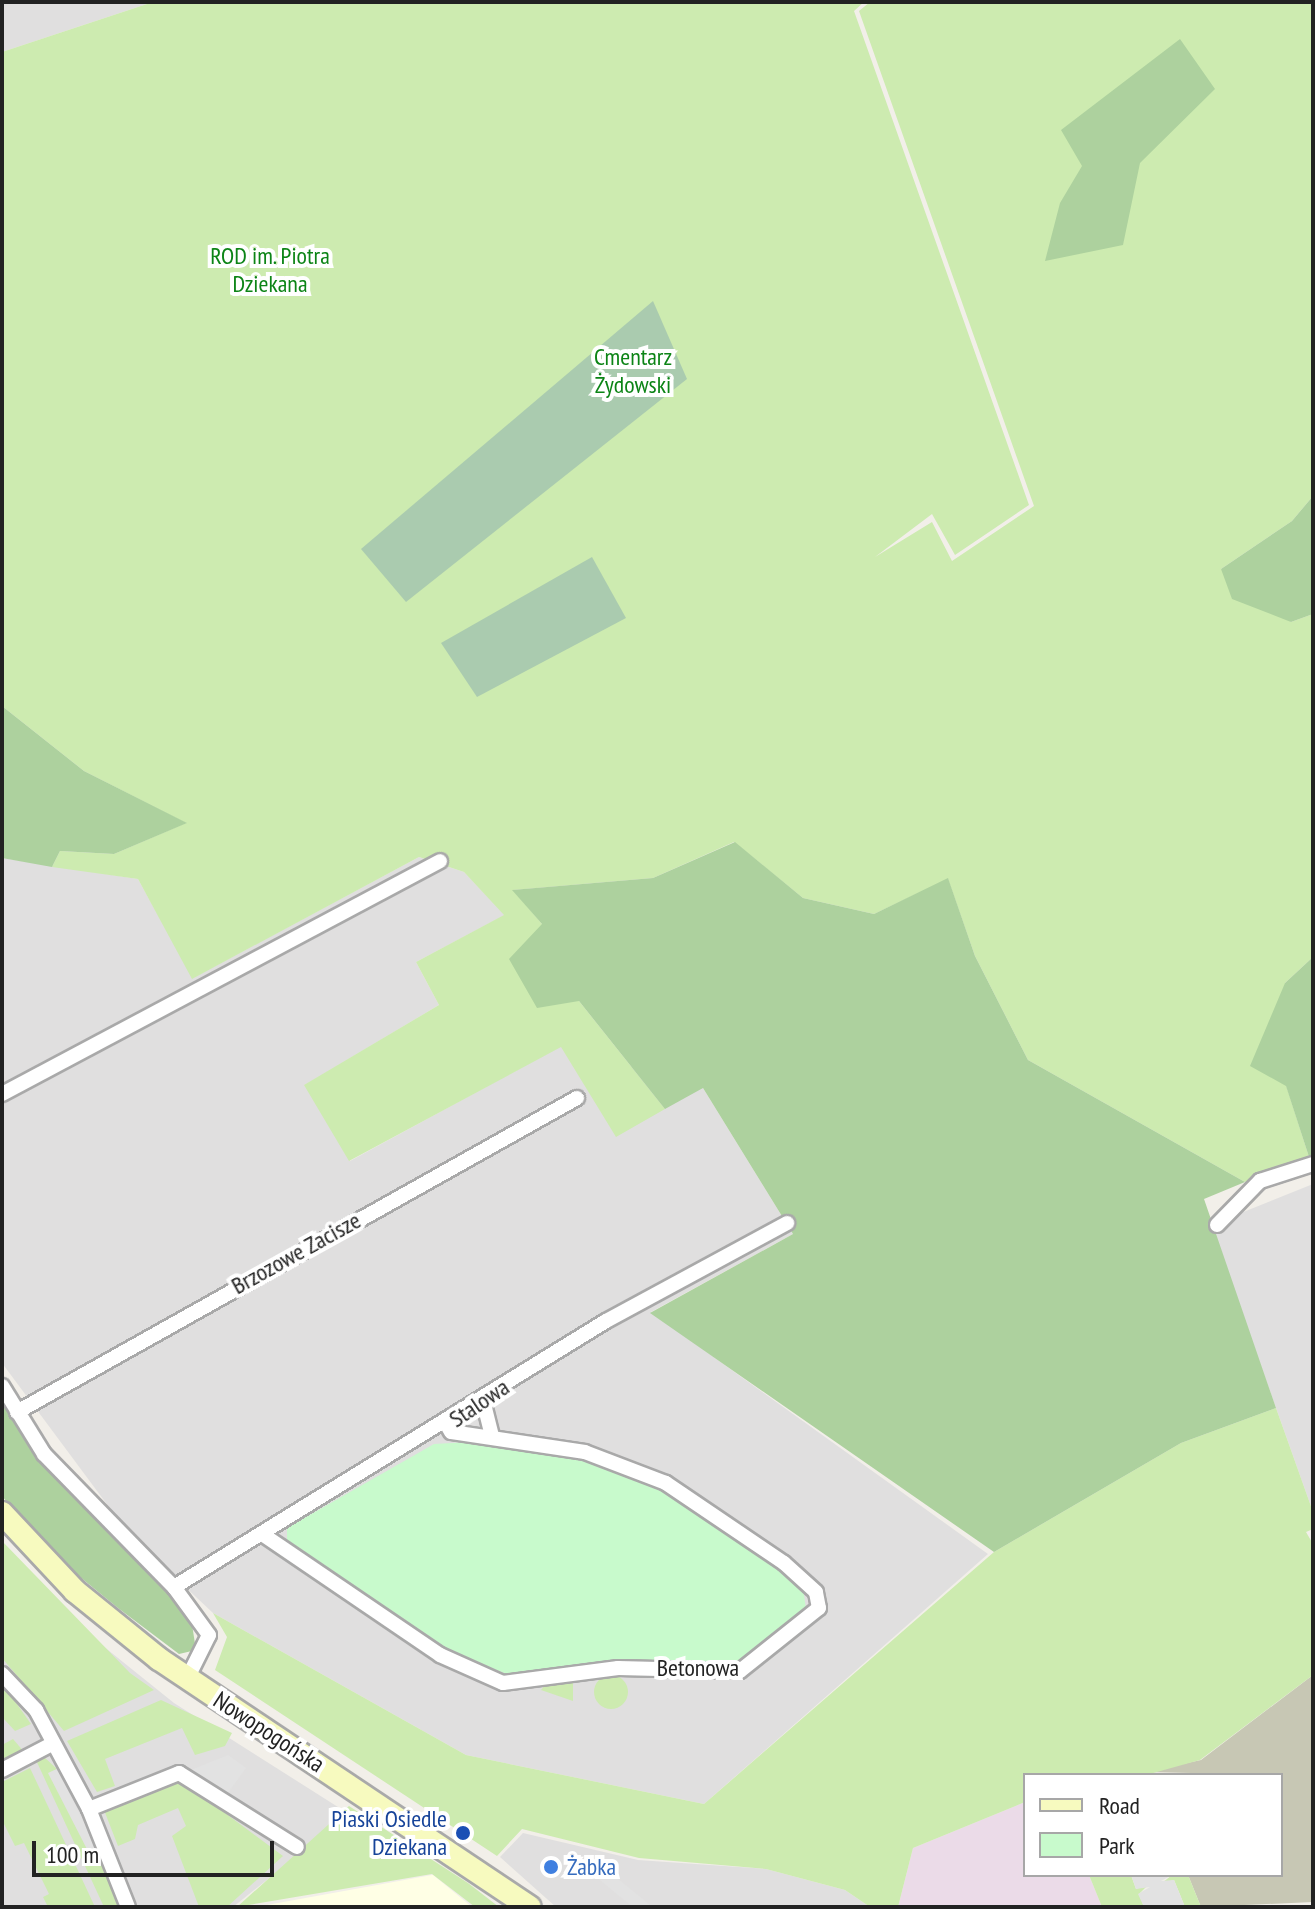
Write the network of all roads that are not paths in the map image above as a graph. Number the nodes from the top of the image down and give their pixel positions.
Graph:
1 (440, 861) dead end
2 (2, 1094) edge
3 (577, 1098) dead end
4 (1313, 1164) edge
5 (787, 1223) dead end
6 (1217, 1225) dead end
7 (2, 1386) edge
8 (483, 1400) junction
9 (17, 1412) junction
10 (447, 1425) junction
11 (492, 1436) junction
12 (2, 1513) edge
13 (262, 1534) junction
14 (174, 1587) junction
15 (2, 1674) edge
16 (187, 1679) junction
17 (52, 1744) junction
18 (2, 1770) edge
19 (89, 1809) junction
20 (297, 1847) dead end
21 (128, 1907) edge
22 (530, 1907) edge

1 - 2 street
3 - 9 street, Brzozowe Zacisze
4 - 6 street
5 - 8 street, Stalowa
7 - 9 street
8 - 10 street, Stalowa
8 - 11 street
9 - 14 street
10 - 11 street, Betonowa
10 - 13 street, Stalowa
11 - 13 street, Betonowa
12 - 16 street, Nowopogońska
13 - 14 street, Stalowa
14 - 16 street
15 - 17 street
16 - 22 street, Nowopogońska
17 - 18 street
17 - 19 street
19 - 20 street
19 - 21 street

